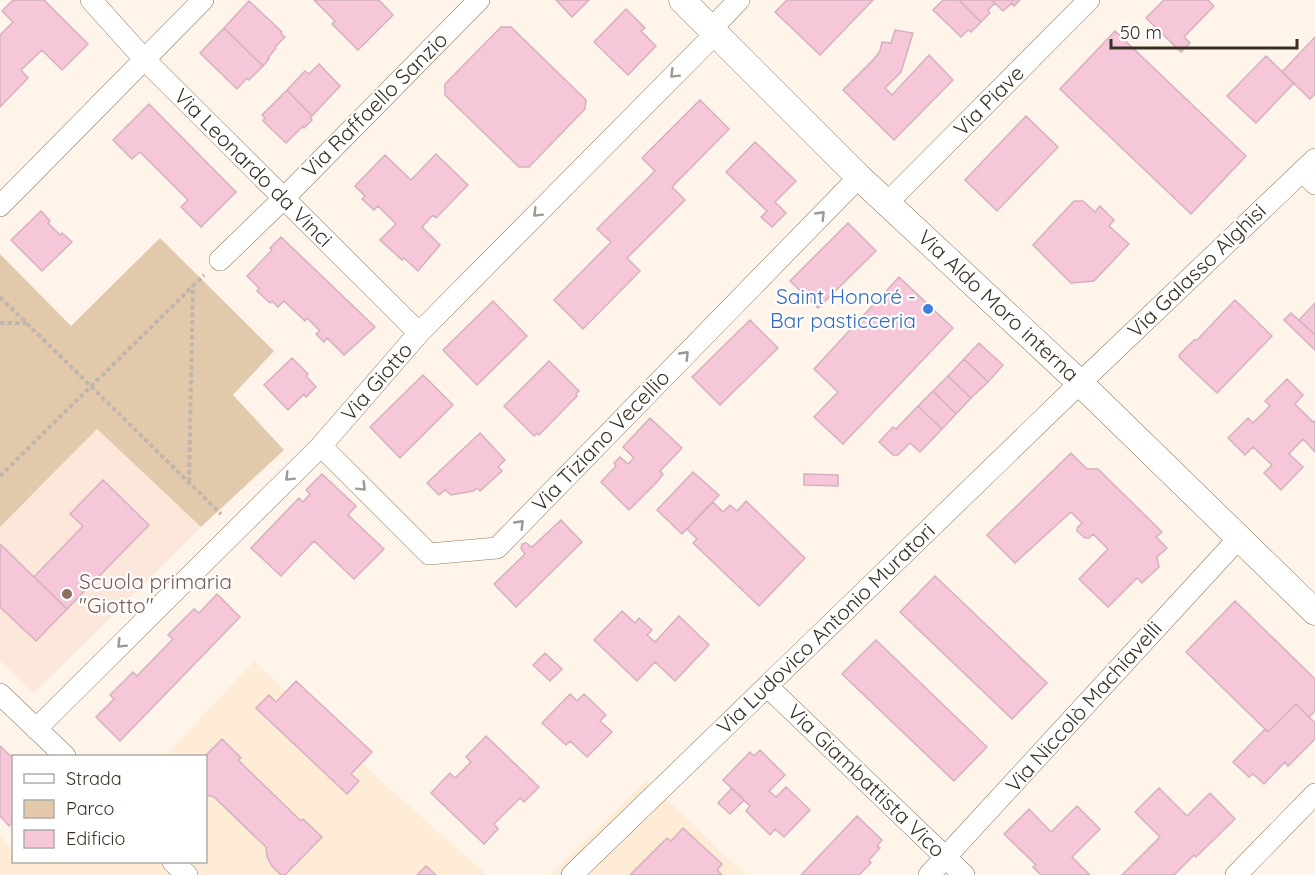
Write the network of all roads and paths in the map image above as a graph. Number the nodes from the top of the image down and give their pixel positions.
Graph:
1 (91, 0) edge
2 (203, 0) edge
3 (479, 0) edge
4 (682, 0) edge
5 (739, 0) edge
6 (1089, 0) edge
7 (714, 30) junction
8 (145, 60) junction
9 (1311, 171) edge
10 (859, 177) junction
11 (283, 199) junction
12 (888, 202) junction
13 (0, 206) edge
14 (220, 260) joint
15 (194, 285) junction
16 (0, 297) edge
17 (0, 323) edge
18 (26, 323) junction
19 (419, 333) junction
20 (1080, 383) junction
21 (90, 387) junction
22 (321, 446) junction
23 (0, 476) edge
24 (189, 482) junction
25 (237, 529) junction
26 (1239, 538) junction
27 (1315, 612) edge
28 (768, 687) junction
29 (0, 694) edge
30 (36, 729) junction
31 (64, 755) edge
32 (1315, 794) edge
33 (946, 858) junction
34 (175, 863) edge
35 (187, 875) edge
36 (572, 875) edge
37 (929, 875) edge
38 (964, 875) edge
39 (1236, 875) edge

1 - 8 street, Via Leonardo da Vinci
2 - 8 street
3 - 11 street, Via Raffaello Sanzio
4 - 7 street, Via Aldo Moro interna
5 - 7 street, Via Giotto
6 - 12 street, Via Piave
7 - 10 street, Via Aldo Moro interna
7 -> 19 street, Via Giotto
8 - 11 street, Via Leonardo da Vinci
8 - 13 street
9 - 20 street, Via Galasso Alghisi
10 - 12 street, Via Aldo Moro interna
22 -> 10 street, Via Tiziano Vecellio
11 - 14 street, Via Raffaello Sanzio
11 - 19 street, Via Leonardo da Vinci
12 - 20 street, Via Aldo Moro interna
14 - 15 path
15 - 21 path
15 - 24 path
16 - 18 path
17 - 18 path
18 - 21 path
19 - 22 street, Via Giotto
20 - 26 street, Via Aldo Moro interna
20 - 28 street, Via Ludovico Antonio Muratori
21 - 23 path
21 - 24 path
22 -> 25 street, Via Giotto
24 - 25 path
25 -> 30 street, Via Giotto
26 - 27 street, Via Aldo Moro interna
26 - 33 street, Via Niccolò Machiavelli
28 - 33 street, Via Giambattista Vico
28 - 36 street, Via Ludovico Antonio Muratori
29 - 30 street
30 - 31 street
32 - 39 street
33 - 37 street, Via Niccolò Machiavelli
33 - 38 street, Via Giambattista Vico
34 - 35 street

